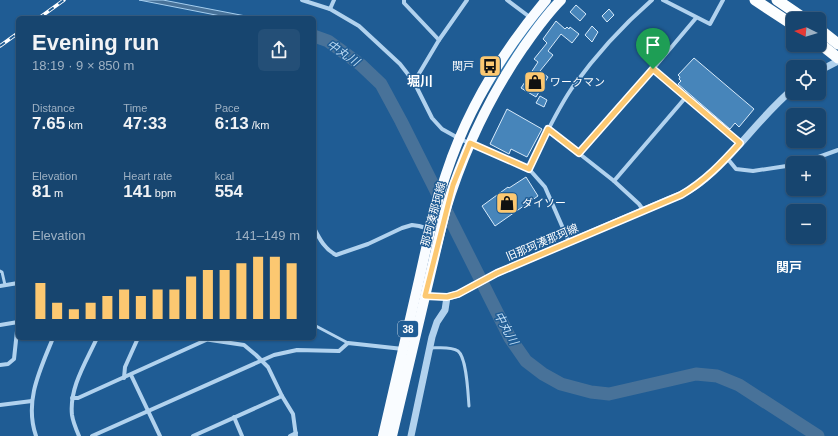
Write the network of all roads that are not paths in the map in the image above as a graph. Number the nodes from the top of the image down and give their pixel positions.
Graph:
1 (302, 0) edge
2 (334, 0) edge
3 (404, 0) edge
4 (467, 0) edge
5 (507, 0) edge
6 (546, 0) edge
7 (560, 0) edge
8 (652, 0) edge
9 (663, 0) edge
10 (723, 0) edge
11 (755, 0) edge
12 (777, 0) edge
13 (330, 8) junction
14 (795, 12) edge
15 (531, 18) junction
16 (696, 18) junction
17 (786, 20) edge
18 (826, 35) edge
19 (439, 40) junction
20 (838, 44) edge
21 (826, 49) edge
22 (838, 58) edge
23 (838, 61) edge
24 (826, 67) edge
25 (653, 69) junction
26 (414, 82) junction
27 (786, 96) edge
28 (686, 97) junction
29 (548, 129) junction
30 (465, 141) junction
31 (740, 143) junction
32 (838, 150) edge
33 (579, 153) junction
34 (821, 156) edge
35 (726, 158) junction
36 (786, 166) edge
37 (529, 169) junction
38 (614, 182) junction
39 (644, 211) junction
40 (431, 226) junction
41 (316, 232) edge
42 (569, 242) junction
43 (0, 271) edge
44 (16, 283) edge
45 (5, 285) junction
46 (0, 286) edge
47 (425, 296) junction
48 (447, 297) junction
49 (16, 322) edge
50 (0, 325) edge
51 (316, 326) edge
52 (16, 340) edge
53 (52, 340) edge
54 (95, 340) edge
55 (137, 340) edge
56 (207, 340) joint
57 (348, 343) junction
58 (430, 348) junction
59 (403, 349) junction
60 (261, 360) junction
61 (0, 365) edge
62 (131, 375) junction
63 (124, 378) junction
64 (282, 396) junction
65 (72, 398) junction
66 (32, 401) junction
67 (0, 405) edge
68 (469, 406) dead end
69 (148, 411) junction
70 (234, 417) junction
71 (198, 435) edge
72 (296, 435) edge
73 (36, 436) edge
74 (79, 436) edge
75 (92, 436) edge
76 (160, 436) edge
77 (193, 436) edge
78 (242, 436) edge
79 (290, 436) edge
80 (383, 436) edge
81 (392, 436) edge
82 (411, 436) edge

1 - 13 street
2 - 13 street
3 - 19 street
4 - 19 street
5 - 15 street
6 - 15 main road, 那珂湊那珂線 / 38
7 - 30 main road, 那珂湊那珂線 / 38
8 - 29 street
9 - 16 street
10 - 16 street
11 - 17 highway
12 - 14 highway
13 - 26 street
15 - 30 main road, 那珂湊那珂線 / 38
16 - 25 street
18 - 20 highway
19 - 26 street
21 - 22 highway
23 - 24 street
25 - 28 street
25 - 33 street
26 - 30 street
27 - 31 street, 旧那珂湊那珂線
28 - 31 street
28 - 38 street
29 - 33 street
29 - 37 street
30 - 37 street
30 - 40 main road, 那珂湊那珂線 / 38
30 - 47 main road, 那珂湊那珂線 / 38
31 - 35 street, 旧那珂湊那珂線
32 - 34 street
33 - 38 street
35 - 36 street
35 - 39 street, 旧那珂湊那珂線
37 - 42 street
38 - 39 street
39 - 42 street, 旧那珂湊那珂線
40 - 41 street
40 - 59 main road, 那珂湊那珂線 / 38
42 - 48 street, 旧那珂湊那珂線
43 - 45 lane
44 - 45 street
45 - 46 street
47 - 48 street
47 - 81 main road, 那珂湊那珂線 / 38
48 - 58 street
49 - 50 street
51 - 57 lane
52 - 61 street
53 - 66 street
54 - 65 street
55 - 63 street
56 - 60 street
56 - 62 street
57 - 59 street
57 - 60 street
58 - 68 lane
58 - 82 street
59 - 80 main road, 那珂湊那珂線 / 38
60 - 64 street
60 - 69 street
62 - 63 street
62 - 69 street
63 - 65 street
64 - 70 street
64 - 72 street
65 - 74 street
66 - 67 street
66 - 73 street
69 - 75 street
69 - 76 street
70 - 71 street
70 - 78 street
71 - 77 street
72 - 79 street

